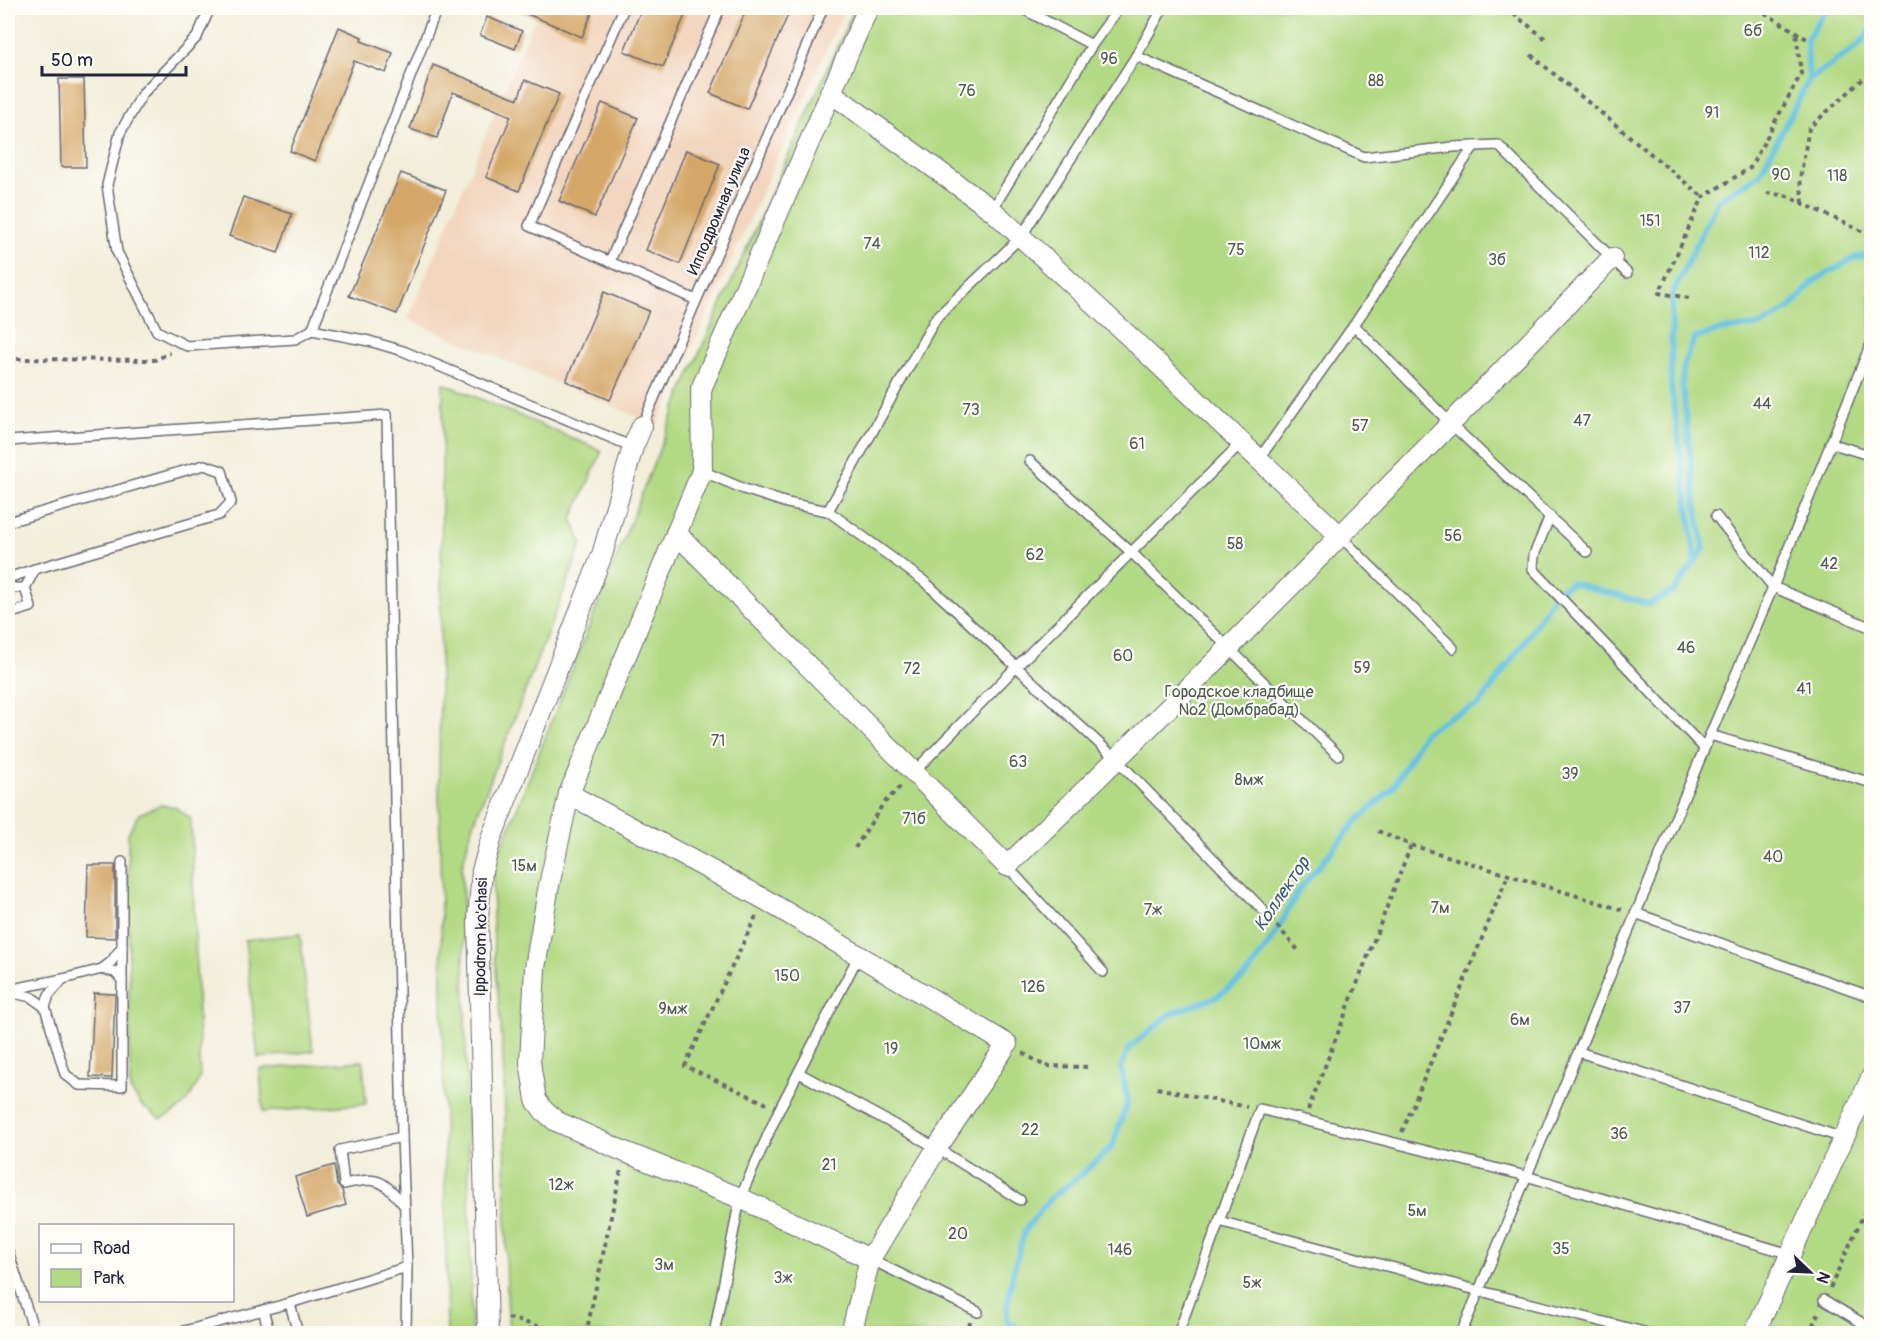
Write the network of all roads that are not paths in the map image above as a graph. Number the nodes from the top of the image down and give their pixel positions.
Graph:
1 (210, 8) edge
2 (437, 8) edge
3 (624, 8) edge
4 (720, 8) edge
5 (823, 8) edge
6 (868, 8) edge
7 (1021, 8) edge
8 (1119, 8) edge
9 (1163, 8) edge
10 (1092, 45) junction
11 (1136, 56) junction
12 (830, 92) junction
13 (1474, 146) junction
14 (992, 210) junction
15 (1021, 237) junction
16 (1612, 258) junction
17 (610, 261) junction
18 (1627, 273) dead end
19 (696, 300) junction
20 (1354, 325) junction
21 (312, 330) junction
22 (1872, 341) edge
23 (1451, 424) junction
24 (642, 426) joint
25 (8, 441) edge
26 (1241, 443) junction
27 (1830, 443) junction
28 (633, 447) junction
29 (1872, 456) edge
30 (1259, 459) junction
31 (1030, 461) dead end
32 (702, 471) junction
33 (828, 511) junction
34 (1550, 516) junction
35 (1716, 516) dead end
36 (8, 522) edge
37 (676, 533) junction
38 (1340, 536) junction
39 (1131, 552) junction
40 (1587, 552) dead end
41 (34, 569) junction
42 (1773, 587) junction
43 (25, 588) junction
44 (8, 614) edge
45 (1872, 628) edge
46 (1229, 646) junction
47 (1453, 648) dead end
48 (1017, 666) junction
49 (1710, 735) junction
50 (1704, 748) junction
51 (1338, 755) dead end
52 (1117, 760) junction
53 (914, 772) junction
54 (1872, 783) edge
55 (569, 794) junction
56 (122, 862) dead end
57 (1007, 866) junction
58 (1263, 910) dead end
59 (1635, 913) junction
60 (122, 947) junction
61 (859, 954) junction
62 (102, 969) junction
63 (1103, 972) dead end
64 (63, 980) junction
65 (122, 980) junction
66 (8, 991) edge
67 (1872, 997) edge
68 (45, 1007) junction
69 (1579, 1052) junction
70 (799, 1072) junction
71 (1872, 1076) edge
72 (402, 1137) junction
73 (1844, 1138) junction
74 (937, 1148) junction
75 (1526, 1176) junction
76 (740, 1198) junction
77 (1020, 1200) dead end
78 (404, 1205) junction
79 (1220, 1221) junction
80 (8, 1251) edge
81 (1790, 1254) junction
82 (870, 1259) junction
83 (407, 1267) junction
84 (1480, 1291) junction
85 (1824, 1300) road end
86 (290, 1303) junction
87 (263, 1310) junction
88 (978, 1312) dead end
89 (1872, 1329) edge
90 (35, 1334) edge
91 (173, 1334) edge
92 (270, 1334) edge
93 (298, 1334) edge
94 (406, 1334) edge
95 (488, 1334) edge
96 (714, 1334) edge
97 (851, 1334) edge
98 (1178, 1334) edge
99 (1461, 1334) edge
100 (1652, 1334) edge
101 (1754, 1334) edge

1 - 21 lane
2 - 21 lane
3 - 17 lane
4 - 17 lane
5 - 19 lane, Ипподромная улица
6 - 12 street
7 - 10 lane
8 - 10 lane
9 - 11 lane
10 - 14 lane
11 - 13 lane
11 - 15 lane
12 - 14 street
12 - 32 street
13 - 16 lane
13 - 20 lane
14 - 15 street
15 - 26 street
15 - 33 lane
16 - 18 lane
16 - 23 street
17 - 19 lane
19 - 24 lane, Ипподромная улица
20 - 23 lane
20 - 30 lane
21 - 28 lane
22 - 27 lane
23 - 34 lane
23 - 38 street
24 - 28 street, Ippodrom ko'chasi
25 - 72 lane
26 - 30 street
26 - 39 lane
27 - 29 lane
27 - 42 lane
28 - 95 street, Ippodrom ko'chasi
30 - 38 street
31 - 39 lane
32 - 33 lane
32 - 37 street
33 - 48 lane
34 - 40 lane
34 - 50 lane
35 - 42 lane
36 - 41 lane
37 - 53 street
37 - 55 street
38 - 46 street
38 - 47 lane
39 - 46 lane
39 - 48 lane
41 - 43 lane
41 - 43 lane
42 - 45 lane
42 - 49 lane
43 - 44 lane
46 - 51 lane
46 - 52 street
48 - 52 lane
48 - 53 lane
49 - 50 lane
49 - 54 lane
50 - 59 lane
52 - 57 street
52 - 58 lane
53 - 57 street
55 - 61 street
55 - 76 street
56 - 60 lane
57 - 63 lane
59 - 67 lane
59 - 69 lane
60 - 62 lane
60 - 65 lane
61 - 70 lane
61 - 74 street
62 - 64 lane
62 - 65 lane
64 - 66 lane
64 - 68 lane
65 - 68 lane
66 - 68 lane
69 - 73 lane
69 - 75 lane
70 - 74 lane
70 - 76 lane
71 - 73 street
72 - 78 lane
72 - 78 lane
73 - 81 street
74 - 77 lane
74 - 82 street
75 - 79 lane
75 - 81 lane
75 - 84 lane
76 - 82 street
76 - 96 lane
78 - 83 lane
79 - 84 lane
79 - 98 lane
80 - 90 lane
81 - 101 street
82 - 88 lane
82 - 97 street
83 - 86 lane
83 - 94 lane
84 - 99 lane
84 - 100 lane
85 - 89 lane
86 - 87 lane
86 - 93 lane
87 - 91 lane
87 - 92 lane

